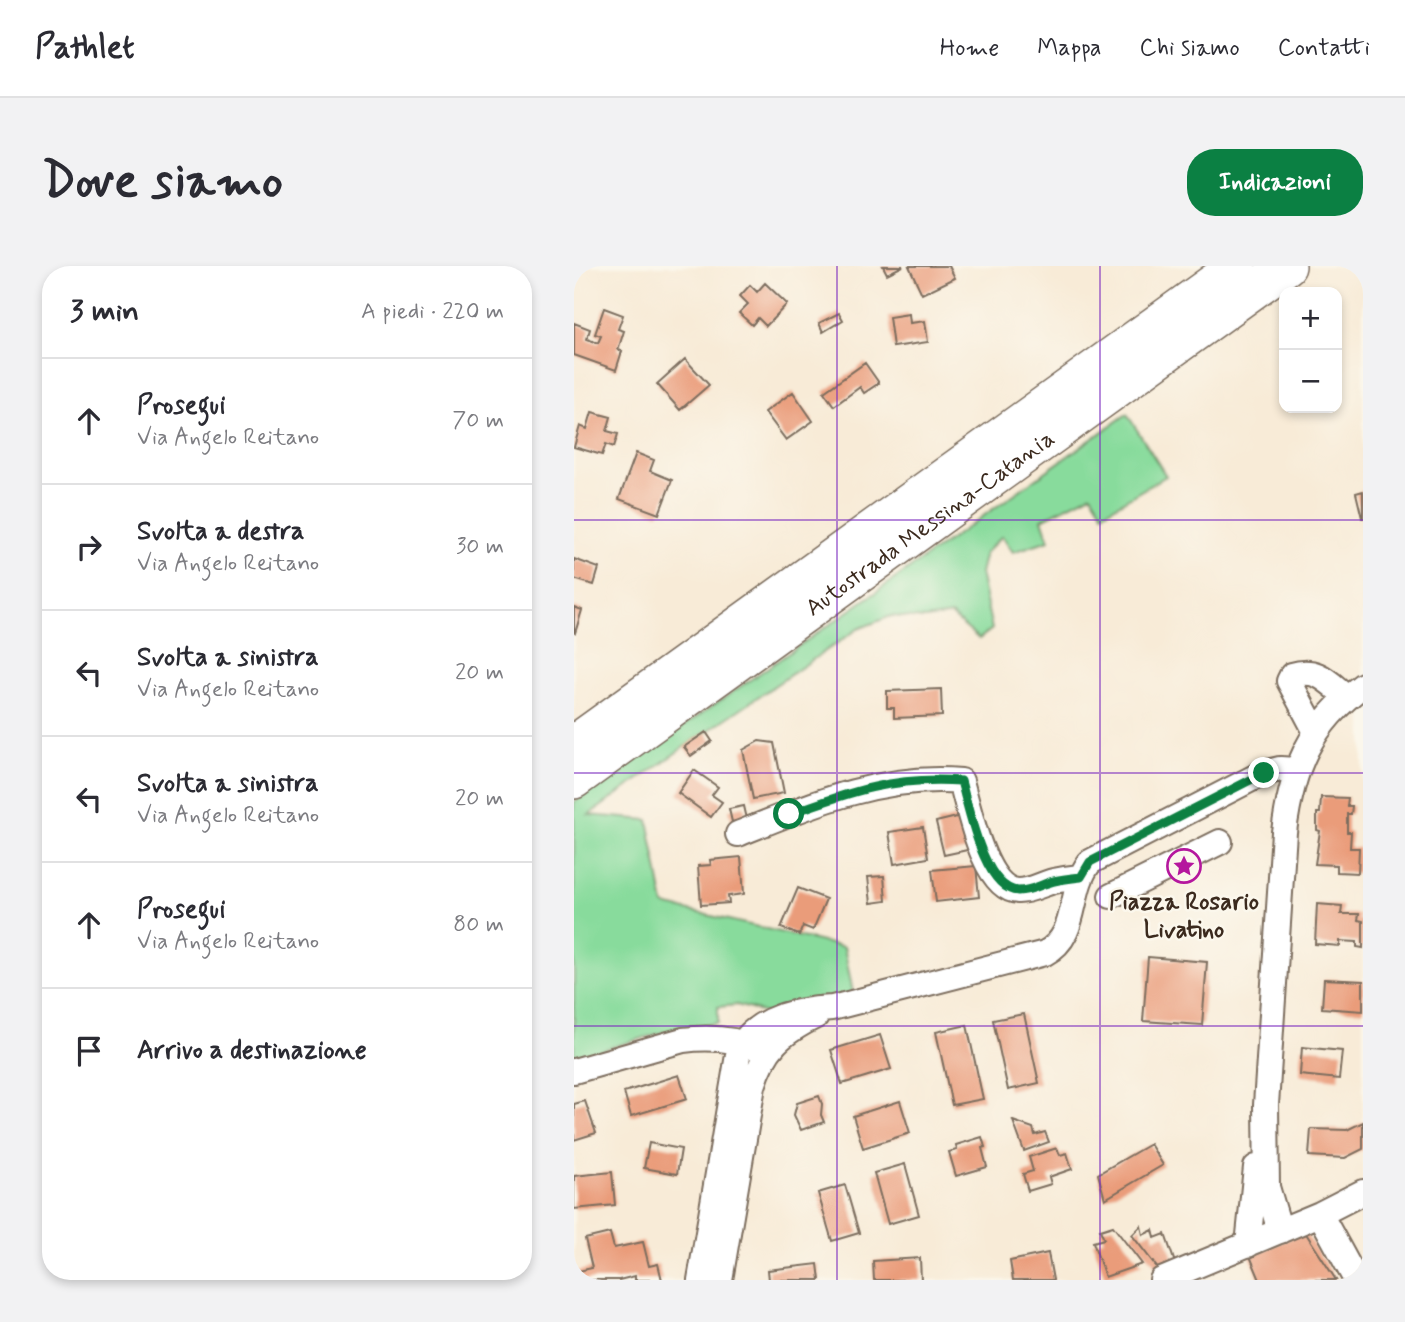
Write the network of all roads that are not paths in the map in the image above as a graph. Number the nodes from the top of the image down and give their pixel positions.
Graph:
1 (1237, 266) edge
2 (1287, 266) edge
3 (1355, 691) edge
4 (1316, 732) junction
5 (574, 744) edge
6 (1296, 770) junction
7 (574, 780) edge
8 (1158, 828) junction
9 (738, 834) dead end
10 (1220, 842) dead end
11 (1176, 864) junction
12 (1082, 874) junction
13 (1111, 896) dead end
14 (832, 1008) junction
15 (743, 1042) junction
16 (768, 1052) junction
17 (574, 1071) edge
18 (743, 1087) junction
19 (1266, 1105) junction
20 (1363, 1192) edge
21 (1320, 1214) junction
22 (1280, 1231) junction
23 (1248, 1245) junction
24 (700, 1280) edge
25 (720, 1280) edge
26 (1162, 1280) edge
27 (1356, 1280) edge

1 - 5 highway, Autostrada Messina-Catania
2 - 7 highway, Autostrada Messina-Catania
3 - 4 street
3 - 4 street
4 - 6 street
6 - 8 street
6 - 19 street
8 - 11 street
8 - 12 street
9 - 12 street
10 - 11 street
11 - 13 street
12 - 14 street
14 - 15 street
14 - 16 street
15 - 16 street
15 - 17 street
15 - 18 street
16 - 18 street
18 - 24 street
18 - 25 street
19 - 22 street
19 - 23 street
20 - 21 street
21 - 22 street
21 - 27 street
22 - 23 street
23 - 26 street

